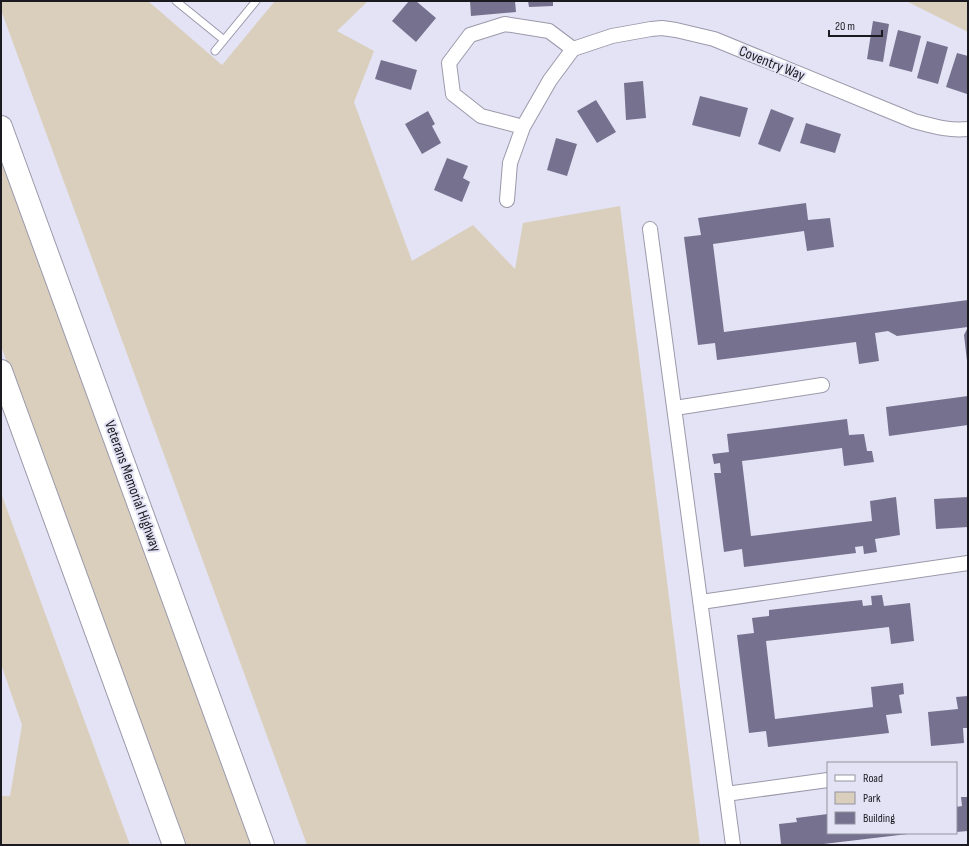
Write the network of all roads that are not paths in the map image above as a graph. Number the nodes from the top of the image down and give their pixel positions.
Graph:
1 (176, 1) edge
2 (256, 1) edge
3 (224, 40) junction
4 (573, 49) junction
5 (215, 51) dead end
6 (523, 126) junction
7 (1, 127) edge
8 (968, 129) edge
9 (507, 200) dead end
10 (650, 229) dead end
11 (1, 371) edge
12 (822, 385) dead end
13 (675, 408) junction
14 (968, 563) edge
15 (701, 602) junction
16 (827, 780) edge
17 (726, 794) junction
18 (174, 845) edge
19 (263, 845) edge
20 (733, 845) edge

1 - 3 lane
2 - 3 lane
3 - 5 lane
4 - 6 street
4 - 6 street
4 - 8 street, Coventry Way
6 - 9 street
7 - 19 highway, Veterans Memorial Highway
10 - 13 street
11 - 18 highway
12 - 13 street
13 - 15 street
14 - 15 street
15 - 17 street
16 - 17 street
17 - 20 street

